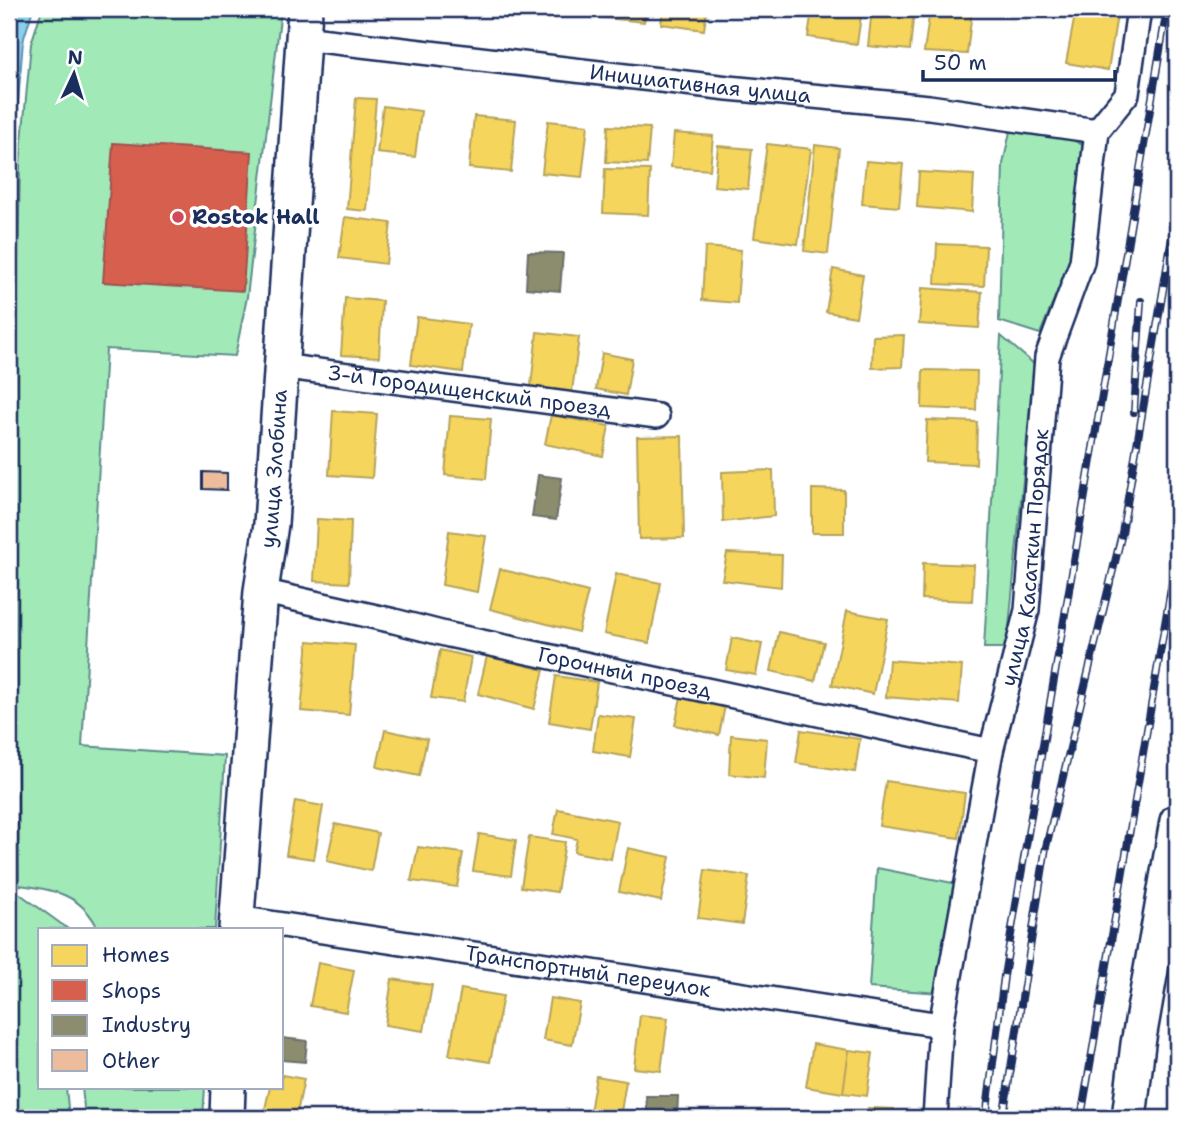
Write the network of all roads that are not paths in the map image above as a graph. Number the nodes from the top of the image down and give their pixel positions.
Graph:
1 (1139, 9) edge
2 (303, 24) edge
3 (1097, 131) junction
4 (281, 366) junction
5 (657, 416) dead end
6 (261, 591) junction
7 (991, 751) junction
8 (1177, 821) edge
9 (236, 923) edge
10 (271, 928) edge
11 (284, 930) edge
12 (941, 1025) junction
13 (228, 1088) edge
14 (227, 1118) edge
15 (935, 1118) edge
16 (1129, 1118) edge

1 - 3 street
2 - 3 street, Инициативная улица
2 - 4 main road, улица Злобина
3 - 7 street, улица Касаткин Порядок
4 - 5 street, 3-й Городищенский проезд
4 - 6 main road, улица Злобина
6 - 7 street, Горочный проезд
6 - 9 main road, улица Злобина
7 - 12 street, улица Касаткин Порядок
8 - 16 main road
9 - 10 street, Транспортный переулок
11 - 12 street, Транспортный переулок
12 - 15 street, улица Касаткин Порядок
13 - 14 main road

